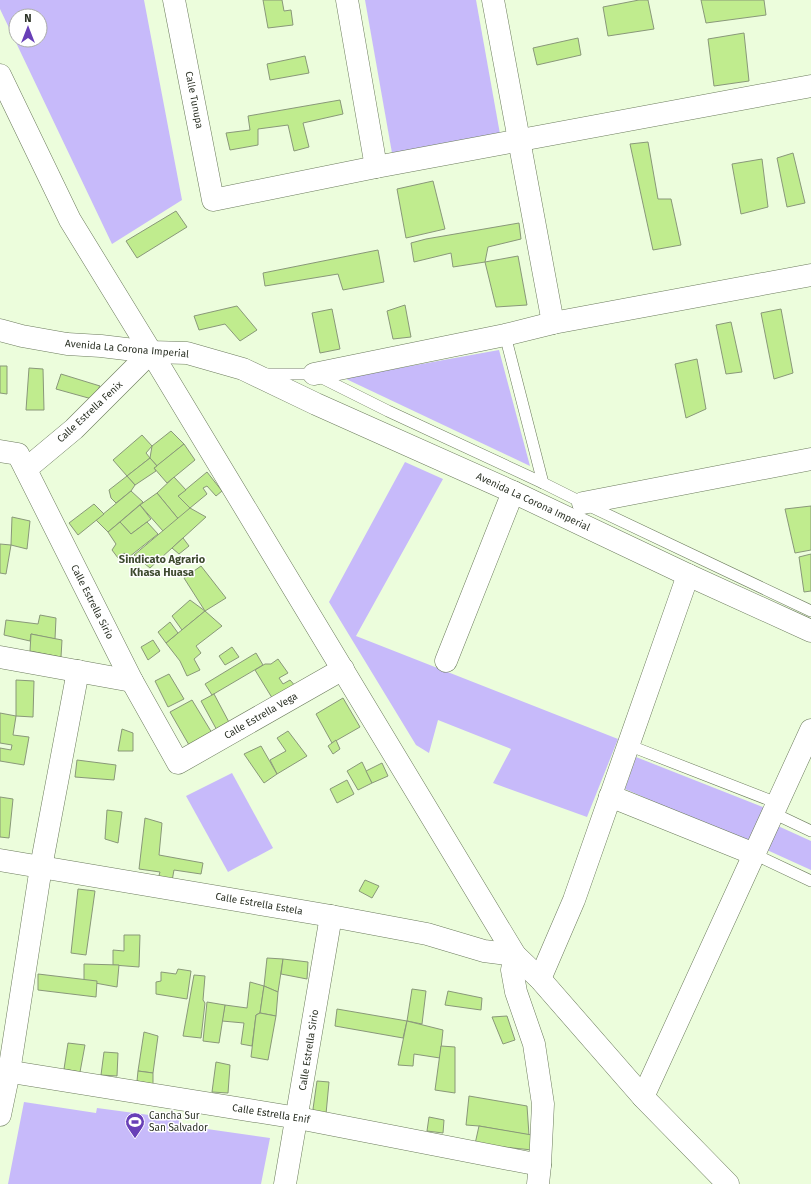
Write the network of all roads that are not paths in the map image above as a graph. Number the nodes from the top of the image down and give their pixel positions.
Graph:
1 (174, 0) edge
2 (347, 0) edge
3 (493, 0) edge
4 (0, 75) edge
5 (811, 86) edge
6 (520, 141) junction
7 (376, 167) junction
8 (811, 274) edge
9 (554, 323) junction
10 (0, 330) edge
11 (505, 335) junction
12 (151, 352) junction
13 (314, 374) junction
14 (253, 375) junction
15 (0, 451) edge
16 (811, 459) edge
17 (26, 469) junction
18 (543, 483) junction
19 (513, 492) junction
20 (583, 503) junction
21 (688, 575) junction
22 (811, 611) edge
23 (811, 631) edge
24 (0, 657) edge
25 (446, 661) dead end
26 (343, 669) junction
27 (78, 671) junction
28 (132, 681) junction
29 (811, 730) edge
30 (628, 745) junction
31 (178, 763) joint
32 (610, 796) junction
33 (775, 808) junction
34 (811, 831) edge
35 (754, 854) junction
36 (0, 860) edge
37 (41, 867) junction
38 (811, 881) edge
39 (331, 916) junction
40 (515, 955) junction
41 (540, 979) junction
42 (4, 1071) edge
43 (643, 1097) junction
44 (0, 1115) edge
45 (298, 1118) junction
46 (539, 1174) edge
47 (286, 1184) edge
48 (728, 1184) edge

1 - 7 street, Calle Tunupa
2 - 7 street
3 - 6 street
4 - 12 street
5 - 6 street
6 - 7 street
6 - 9 street
8 - 9 street
9 - 11 street
10 - 12 street, Avenida La Corona Imperial
11 - 13 street
11 - 18 lane
12 - 14 street, Avenida La Corona Imperial
12 - 17 street, Calle Estrella Fenix
12 - 26 street
13 - 14 lane, Avenida La Corona Imperial
13 - 18 lane, Avenida La Corona Imperial
14 - 19 street, Avenida La Corona Imperial
15 - 17 street, Calle Estrella Sirio
16 - 20 street
17 - 28 street, Calle Estrella Sirio
18 - 20 lane, Avenida La Corona Imperial
19 - 21 street, Avenida La Corona Imperial
19 - 25 street
20 - 22 lane, Avenida La Corona Imperial
21 - 23 street, Avenida La Corona Imperial
21 - 30 street
24 - 27 street
26 - 31 street, Calle Estrella Vega
26 - 40 street
27 - 28 street
27 - 37 street
28 - 31 street, Calle Estrella Sirio
29 - 33 street
30 - 32 street
30 - 33 lane
32 - 35 street
32 - 41 street
33 - 34 lane
33 - 35 street
35 - 38 lane
35 - 43 street
36 - 37 street, Calle Estrella Estela
37 - 39 street, Calle Estrella Estela
37 - 42 street
39 - 40 street, Calle Estrella Estela
39 - 45 street, Calle Estrella Sirio
40 - 41 street
40 - 46 street
41 - 43 street
42 - 44 street
42 - 45 street, Calle Estrella Enif
43 - 48 street
45 - 46 street, Calle Estrella Enif
45 - 47 street, Calle Estrella Sirio

